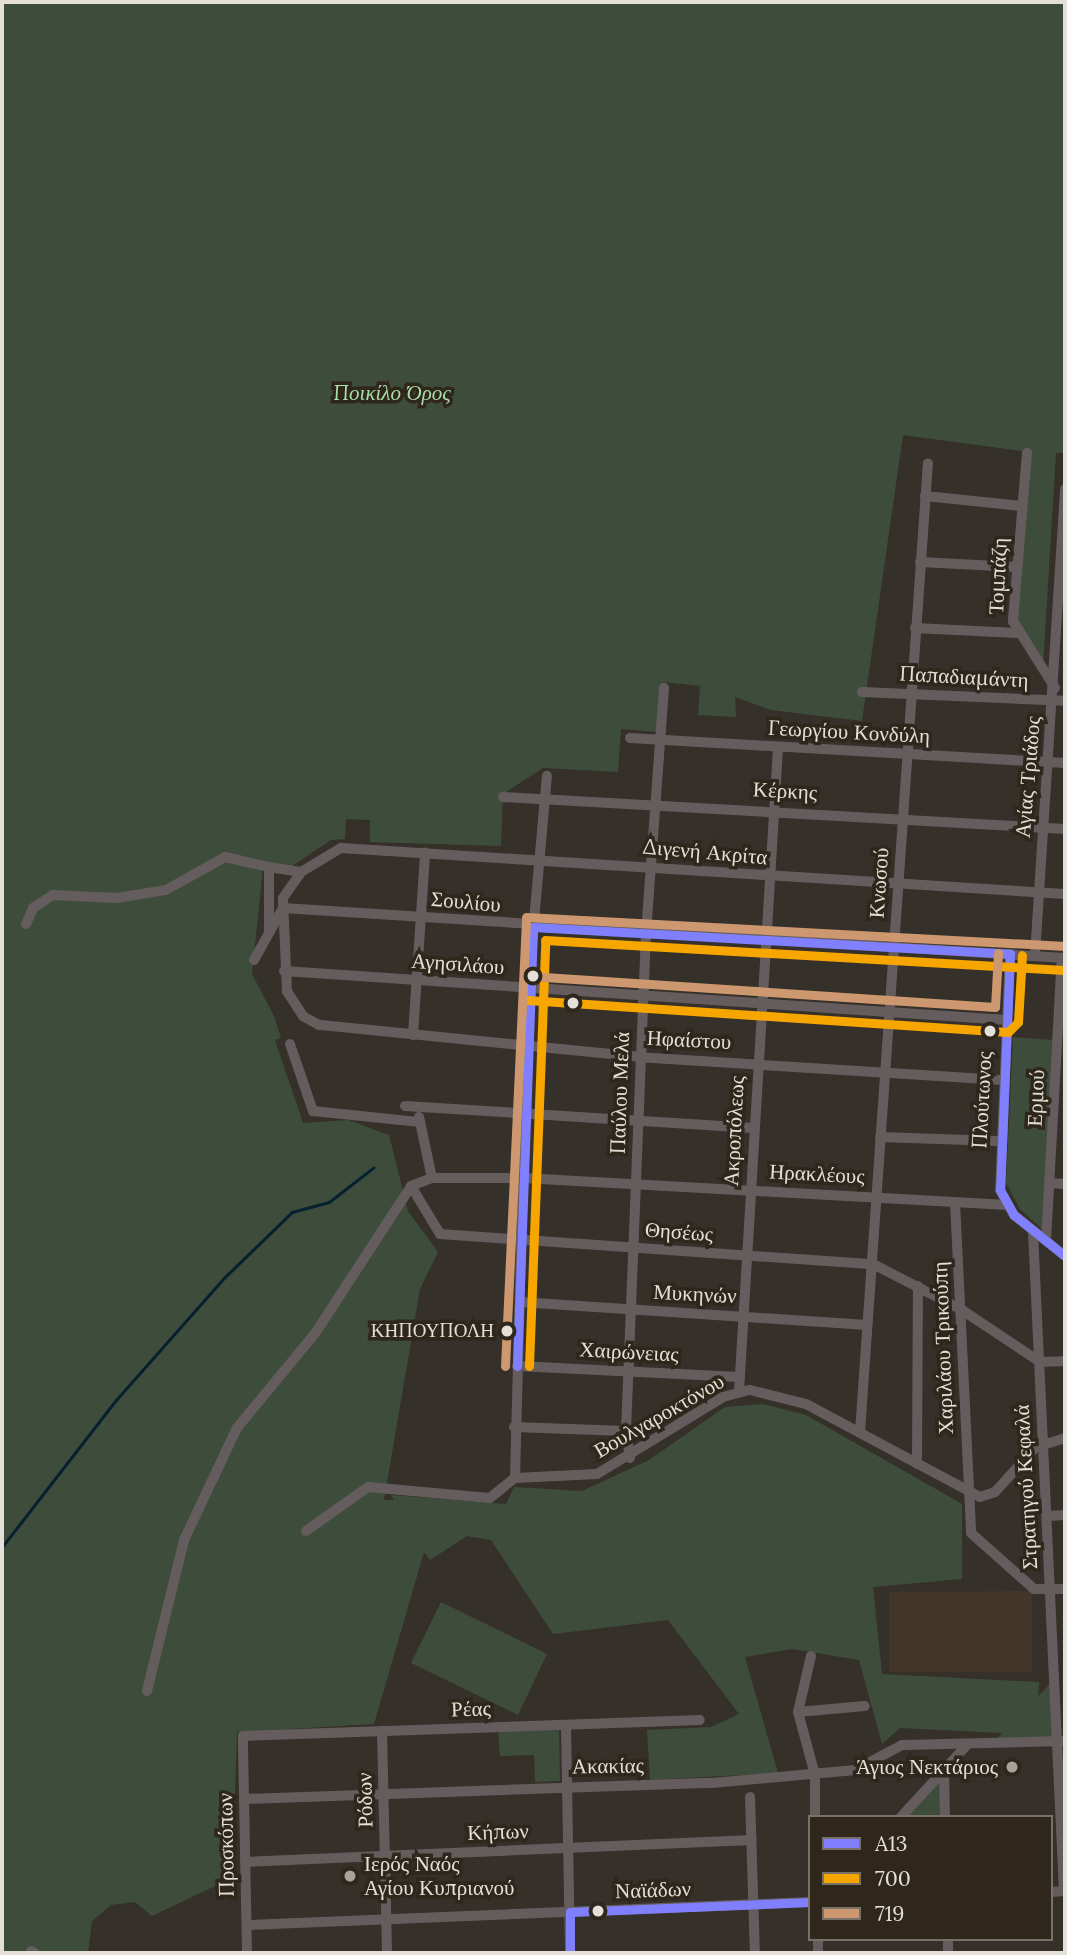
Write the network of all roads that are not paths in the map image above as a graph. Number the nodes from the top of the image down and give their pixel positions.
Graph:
1 (1027, 453) dead end
2 (928, 463) dead end
3 (1065, 489) edge
4 (925, 496) junction
5 (1021, 506) junction
6 (920, 562) junction
7 (1016, 568) junction
8 (1063, 600) edge
9 (915, 628) junction
10 (1017, 633) junction
11 (1062, 636) edge
12 (664, 688) dead end
13 (1055, 688) junction
14 (862, 692) dead end
15 (911, 692) junction
16 (1054, 701) junction
17 (1065, 701) edge
18 (630, 738) dead end
19 (660, 739) junction
20 (778, 748) junction
21 (907, 754) junction
22 (1048, 763) junction
23 (1065, 763) edge
24 (547, 776) dead end
25 (503, 797) dead end
26 (545, 799) junction
27 (658, 806) junction
28 (774, 810) junction
29 (903, 817) junction
30 (1041, 827) junction
31 (1065, 829) edge
32 (425, 852) junction
33 (539, 859) junction
34 (269, 867) junction
35 (653, 867) junction
36 (301, 872) junction
37 (769, 877) junction
38 (899, 882) junction
39 (1039, 892) junction
40 (1065, 894) edge
41 (283, 908) junction
42 (421, 918) junction
43 (26, 923) dead end
44 (533, 926) junction
45 (646, 933) junction
46 (269, 936) junction
47 (765, 940) junction
48 (894, 947) junction
49 (1010, 954) junction
50 (1035, 955) junction
51 (1064, 958) edge
52 (254, 960) dead end
53 (284, 971) junction
54 (416, 980) junction
55 (528, 988) junction
56 (643, 996) junction
57 (761, 1003) junction
58 (887, 1012) junction
59 (1006, 1020) junction
60 (1062, 1020) edge
61 (413, 1035) junction
62 (290, 1044) dead end
63 (526, 1047) junction
64 (640, 1057) junction
65 (757, 1063) junction
66 (883, 1071) junction
67 (1002, 1080) junction
68 (405, 1106) dead end
69 (417, 1107) junction
70 (524, 1114) junction
71 (420, 1122) junction
72 (638, 1123) junction
73 (753, 1128) junction
74 (880, 1137) junction
75 (998, 1141) junction
76 (432, 1178) junction
77 (523, 1178) junction
78 (1050, 1183) junction
79 (1065, 1184) edge
80 (636, 1185) junction
81 (411, 1186) junction
82 (750, 1190) junction
83 (876, 1197) junction
84 (955, 1202) junction
85 (1007, 1205) junction
86 (1033, 1232) junction
87 (522, 1238) junction
88 (1046, 1241) junction
89 (633, 1248) junction
90 (747, 1256) junction
91 (1065, 1256) edge
92 (873, 1264) junction
93 (918, 1286) junction
94 (520, 1302) junction
95 (631, 1310) junction
96 (962, 1310) junction
97 (744, 1315) junction
98 (867, 1325) junction
99 (1065, 1361) edge
100 (1040, 1362) junction
101 (517, 1366) junction
102 (628, 1370) junction
103 (740, 1377) junction
104 (739, 1391) junction
105 (514, 1427) junction
106 (626, 1431) junction
107 (860, 1432) junction
108 (1065, 1438) edge
109 (1043, 1442) junction
110 (630, 1458) junction
111 (917, 1464) junction
112 (515, 1478) junction
113 (966, 1492) junction
114 (1065, 1515) edge
115 (1047, 1516) junction
116 (306, 1531) dead end
117 (1065, 1589) edge
118 (1050, 1590) junction
119 (811, 1656) dead end
120 (1065, 1664) edge
121 (1054, 1665) junction
122 (147, 1691) dead end
123 (865, 1706) dead end
124 (798, 1712) junction
125 (700, 1720) dead end
126 (566, 1725) junction
127 (382, 1731) junction
128 (243, 1736) joint
129 (1061, 1741) edge
130 (966, 1746) junction
131 (944, 1771) junction
132 (815, 1775) junction
133 (567, 1786) junction
134 (384, 1794) junction
135 (750, 1797) dead end
136 (244, 1798) junction
137 (816, 1815) edge
138 (903, 1815) edge
139 (945, 1815) edge
140 (1059, 1817) edge
141 (752, 1840) junction
142 (568, 1848) junction
143 (385, 1856) junction
144 (245, 1862) junction
145 (1065, 1891) edge
146 (808, 1902) edge
147 (754, 1905) junction
148 (570, 1912) junction
149 (387, 1920) junction
150 (247, 1926) junction
151 (247, 1953) edge
152 (387, 1953) edge
153 (570, 1953) edge
154 (755, 1953) edge

1 - 5 street, Τομπάζη
2 - 4 street, Κνωσού
3 - 8 street, Αγίας Τριάδος
4 - 5 street
4 - 6 street, Κνωσού
5 - 7 street, Τομπάζη
6 - 7 street
6 - 9 street, Κνωσού
7 - 10 street, Τομπάζη
8 - 11 street, Αγίας Τριάδος
9 - 10 street
9 - 15 street, Κνωσού
10 - 13 street, Τομπάζη
11 - 13 street, Αγίας Τριάδος
12 - 19 street, Παύλου Μελά
13 - 16 street, Αγίας Τριάδος
14 - 15 street, Παπαδιαμάντη
15 - 16 street, Παπαδιαμάντη
15 - 21 street, Κνωσού
16 - 17 street, Παπαδιαμάντη
16 - 22 street, Αγίας Τριάδος
18 - 19 street, Γεωργίου Κονδύλη
19 - 20 street, Γεωργίου Κονδύλη
19 - 27 street, Παύλου Μελά
20 - 21 street, Γεωργίου Κονδύλη
20 - 28 street, Ακροπόλεως
21 - 22 street, Γεωργίου Κονδύλη
21 - 29 street, Κνωσού
22 - 23 street, Γεωργίου Κονδύλη
22 - 30 street, Αγίας Τριάδος
24 - 26 street
25 - 26 street, Κέρκης
26 - 27 street, Κέρκης
26 - 33 street
27 - 28 street, Κέρκης
27 - 35 street, Παύλου Μελά
28 - 29 street, Κέρκης
28 - 37 street, Ακροπόλεως
29 - 30 street, Κέρκης
29 - 38 street, Κνωσού
30 - 31 street, Κέρκης
30 - 39 street, Αγίας Τριάδος
32 - 33 street, Διγενή Ακρίτα
32 - 36 street, Διγενή Ακρίτα
32 - 42 street
33 - 35 street, Διγενή Ακρίτα
33 - 44 street
34 - 36 street
34 - 43 street
34 - 46 street
35 - 37 street, Διγενή Ακρίτα
35 - 45 street, Παύλου Μελά
36 - 41 street
37 - 38 street, Διγενή Ακρίτα
37 - 47 street, Ακροπόλεως
38 - 39 street, Διγενή Ακρίτα
38 - 48 street, Κνωσού
39 - 40 street, Διγενή Ακρίτα
39 - 50 street, Αγίας Τριάδος
41 - 42 street, Σουλίου
41 - 46 street
41 - 53 street
42 - 44 street, Σουλίου
42 - 54 street
44 - 45 street, Σουλίου
44 - 55 street
45 - 47 street, Σουλίου
45 - 56 street, Παύλου Μελά
46 - 52 street
47 - 48 street, Σουλίου
47 - 57 street, Ακροπόλεως
48 - 49 street, Σουλίου
48 - 58 street, Κνωσού
49 - 50 street, Σουλίου
49 - 59 street, Πλούτωνος
50 - 51 street, Σουλίου
51 - 60 street, Ερμού
53 - 54 street, Αγησιλάου
53 - 61 street, Ηφαίστου
54 - 55 street, Αγησιλάου
54 - 61 street
55 - 56 street, Αγησιλάου
55 - 63 street
56 - 57 street, Αγησιλάου
56 - 64 street, Παύλου Μελά
57 - 58 street, Αγησιλάου
57 - 65 street, Ακροπόλεως
58 - 59 street, Αγησιλάου
58 - 66 street, Κνωσού
59 - 67 street, Πλούτωνος
60 - 78 street, Ερμού
61 - 63 street, Ηφαίστου
62 - 71 street
63 - 64 street, Ηφαίστου
63 - 70 street
64 - 65 street, Ηφαίστου
64 - 72 street, Παύλου Μελά
65 - 66 street, Ηφαίστου
65 - 73 street, Ακροπόλεως
66 - 67 street, Ηφαίστου
66 - 74 street, Κνωσού
67 - 75 street, Πλούτωνος
68 - 69 street
69 - 70 street
69 - 71 street
70 - 72 street
70 - 77 street
71 - 76 street
72 - 73 street
72 - 80 street, Παύλου Μελά
73 - 82 street, Ακροπόλεως
74 - 75 street
74 - 83 street, Κνωσού
75 - 85 street, Πλούτωνος
76 - 77 street, Ηρακλέους
76 - 81 street
77 - 80 street, Ηρακλέους
77 - 87 street
78 - 79 street
78 - 88 street, Ερμού
80 - 82 street, Ηρακλέους
80 - 89 street, Παύλου Μελά
81 - 87 street, Θησέως
81 - 122 street
82 - 83 street, Ηρακλέους
82 - 90 street, Ακροπόλεως
83 - 84 street, Ηρακλέους
83 - 92 street, Κνωσού
84 - 85 street, Ηρακλέους
84 - 96 street, Χαριλάου Τρικούπη
85 - 86 street
86 - 88 street
86 - 100 street, Στρατηγού Κεφαλά
87 - 89 street, Θησέως
87 - 94 street
88 - 91 street
89 - 90 street, Θησέως
89 - 95 street, Παύλου Μελά
90 - 92 street, Θησέως
90 - 97 street, Ακροπόλεως
92 - 93 street, Θησέως
92 - 98 street, Κνωσού
93 - 96 street, Θησέως
93 - 111 street
94 - 95 street, Μυκηνών
94 - 101 street
95 - 97 street, Μυκηνών
95 - 102 street, Παύλου Μελά
96 - 100 street, Θησέως
96 - 113 street, Χαριλάου Τρικούπη
97 - 98 street, Μυκηνών
97 - 103 street, Ακροπόλεως
98 - 107 street, Κνωσού
99 - 100 street
100 - 109 street, Στρατηγού Κεφαλά
101 - 102 street, Χαιρώνειας
101 - 105 street
102 - 103 street, Χαιρώνειας
102 - 106 street, Παύλου Μελά
103 - 104 street, Ακροπόλεως
104 - 107 street, Βουλγαροκτόνου
104 - 110 street, Βουλγαροκτόνου
105 - 106 street
105 - 112 street
106 - 110 street, Παύλου Μελά
107 - 111 street, Βουλγαροκτόνου
108 - 109 street
109 - 113 street
109 - 115 street, Στρατηγού Κεφαλά
110 - 112 street, Βουλγαροκτόνου
111 - 113 street, Βουλγαροκτόνου
112 - 116 street
113 - 118 street, Χαριλάου Τρικούπη
114 - 115 street
115 - 118 street, Στρατηγού Κεφαλά
117 - 118 street
118 - 121 street, Στρατηγού Κεφαλά
119 - 124 street
120 - 121 street
121 - 129 street, Στρατηγού Κεφαλά
123 - 124 street
124 - 132 street
125 - 126 street, Ρέας
126 - 127 street, Ρέας
126 - 133 street
127 - 128 street, Ρέας
127 - 134 street, Ρόδων
128 - 136 street, Προσκόπων
129 - 130 street, Ακακίας
129 - 140 street
130 - 131 street
130 - 132 street, Ακακίας
131 - 138 street
131 - 139 street
132 - 133 street, Ακακίας
132 - 137 street
133 - 134 street, Ακακίας
133 - 142 street
134 - 136 street, Ακακίας
134 - 143 street, Ρόδων
135 - 141 street
136 - 144 street, Προσκόπων
140 - 145 street
141 - 142 street, Κήπων
141 - 147 street
142 - 143 street, Κήπων
142 - 148 street
143 - 144 street, Κήπων
143 - 149 street, Ρόδων
144 - 150 street, Προσκόπων
146 - 147 street, Ναϊάδων
147 - 148 street, Ναϊάδων
147 - 154 street
148 - 149 street, Ναϊάδων
148 - 153 street
149 - 150 street, Ναϊάδων
149 - 152 street, Ρόδων
150 - 151 street, Προσκόπων

